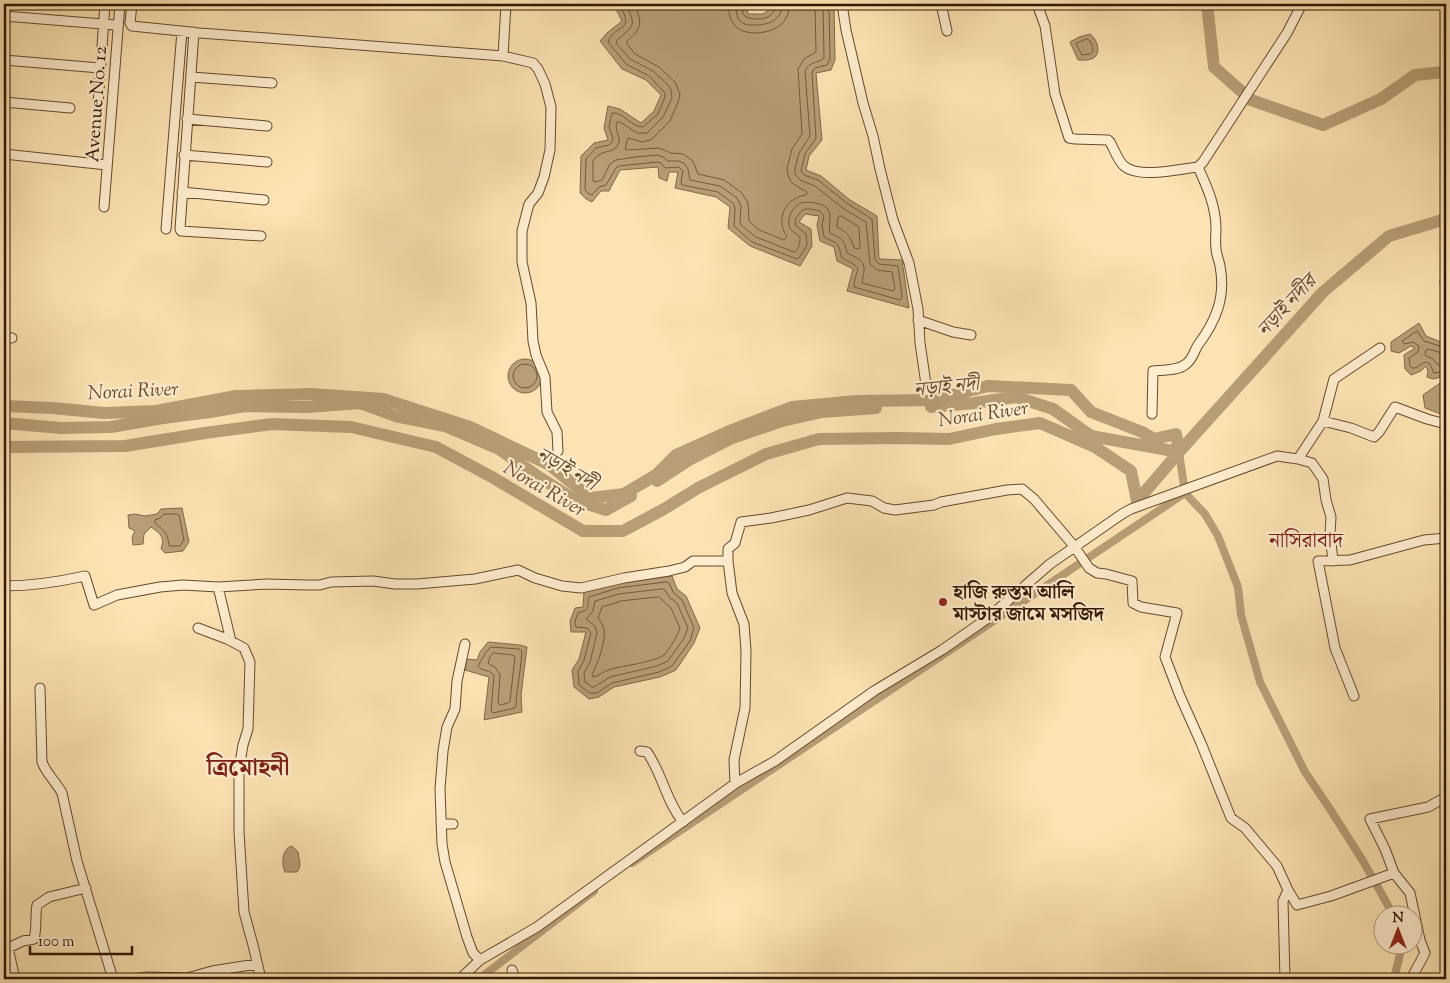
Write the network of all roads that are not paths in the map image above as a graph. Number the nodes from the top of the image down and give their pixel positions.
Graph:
1 (105, 4) edge
2 (120, 4) edge
3 (132, 4) edge
4 (506, 4) edge
5 (842, 4) edge
6 (941, 4) edge
7 (1037, 4) edge
8 (1302, 4) edge
9 (4, 16) edge
10 (104, 24) junction
11 (117, 24) junction
12 (182, 31) junction
13 (947, 31) dead end
14 (194, 32) junction
15 (503, 56) junction
16 (4, 60) edge
17 (100, 68) junction
18 (191, 77) junction
19 (272, 83) dead end
20 (4, 102) edge
21 (98, 104) dead end
22 (70, 108) dead end
23 (187, 119) junction
24 (267, 126) dead end
25 (4, 154) edge
26 (184, 155) junction
27 (268, 162) dead end
28 (107, 165) junction
29 (1200, 165) junction
30 (182, 192) junction
31 (264, 200) dead end
32 (104, 207) dead end
33 (166, 230) dead end
34 (261, 236) dead end
35 (1446, 275) edge
36 (1446, 284) edge
37 (918, 320) junction
38 (971, 335) dead end
39 (1380, 348) dead end
40 (928, 391) dead end
41 (1152, 414) dead end
42 (1323, 420) junction
43 (1446, 424) edge
44 (558, 451) dead end
45 (1298, 459) junction
46 (1446, 538) edge
47 (1074, 546) junction
48 (728, 561) junction
49 (1333, 561) junction
50 (4, 586) edge
51 (218, 587) junction
52 (198, 628) dead end
53 (231, 641) junction
54 (465, 644) dead end
55 (40, 688) dead end
56 (1354, 696) dead end
57 (640, 750) dead end
58 (735, 784) junction
59 (1446, 798) edge
60 (682, 822) junction
61 (441, 824) junction
62 (452, 824) dead end
63 (1394, 872) junction
64 (86, 888) junction
65 (1288, 890) junction
66 (480, 960) junction
67 (257, 964) junction
68 (15, 979) edge
69 (113, 979) edge
70 (133, 979) edge
71 (188, 979) edge
72 (261, 979) edge
73 (460, 979) edge
74 (1285, 979) edge
75 (1411, 979) edge

1 - 10 street, Avenue No. 12
2 - 11 street, Avenue No. 12
3 - 12 street
4 - 15 street
5 - 37 street
6 - 13 street
7 - 29 street
8 - 29 street
9 - 10 street
10 - 11 street
10 - 17 street, Avenue No. 12
11 - 28 street, Avenue No. 12
12 - 14 street
12 - 33 street
14 - 15 street
14 - 18 street
15 - 44 street
16 - 17 street
17 - 21 street, Avenue No. 12
18 - 19 street
18 - 23 street
20 - 22 street
23 - 24 street
23 - 26 street
25 - 28 street
26 - 27 street
26 - 30 street
28 - 32 street, Avenue No. 12
29 - 41 street
30 - 31 street
30 - 34 street
35 - 36 street
37 - 38 street
37 - 40 street
39 - 42 street
42 - 43 street
42 - 45 street
45 - 47 street
45 - 49 street
46 - 49 street
47 - 48 street
47 - 58 street
47 - 65 street
48 - 51 street
48 - 58 street
49 - 56 street
50 - 51 street
51 - 53 street
52 - 53 street
53 - 67 street
54 - 61 street
55 - 64 street
57 - 60 street
58 - 60 street
59 - 63 street
60 - 66 street
61 - 62 street
61 - 66 street
63 - 65 street
63 - 75 street
64 - 68 street
64 - 69 street
65 - 74 street
66 - 73 street
67 - 71 street
67 - 72 street
70 - 71 street

